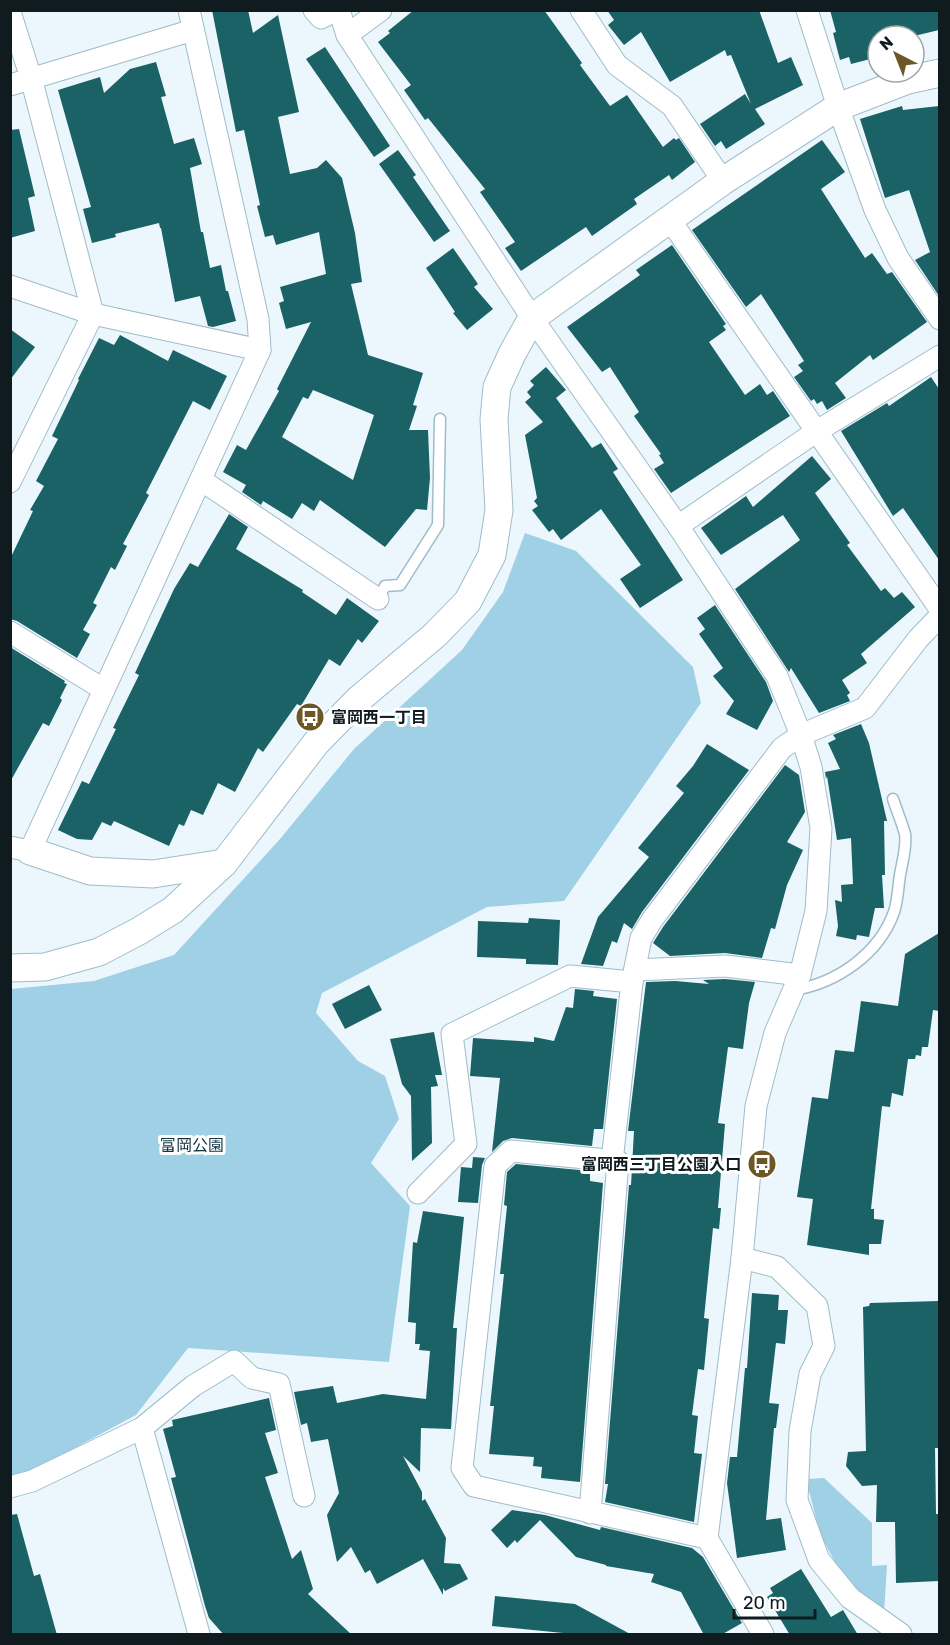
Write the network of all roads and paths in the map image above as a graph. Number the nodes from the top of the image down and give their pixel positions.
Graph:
1 (314, 10) edge
2 (337, 10) edge
3 (381, 10) edge
4 (581, 10) edge
5 (807, 10) edge
6 (10, 12) edge
7 (191, 20) edge
8 (347, 35) junction
9 (939, 73) edge
10 (31, 78) junction
11 (10, 85) edge
12 (838, 107) junction
13 (723, 181) junction
14 (670, 220) junction
15 (10, 286) edge
16 (93, 314) junction
17 (532, 318) junction
18 (939, 318) edge
19 (260, 350) junction
20 (939, 356) edge
21 (440, 419) dead end
22 (817, 431) junction
23 (201, 480) junction
24 (10, 482) edge
25 (678, 526) junction
26 (378, 599) joint
27 (939, 609) edge
28 (939, 616) edge
29 (10, 632) edge
30 (103, 689) junction
31 (801, 735) junction
32 (893, 799) dead end
33 (20, 849) edge
34 (224, 863) junction
35 (10, 968) edge
36 (633, 976) junction
37 (796, 982) junction
38 (612, 1161) junction
39 (418, 1193) dead end
40 (742, 1258) junction
41 (142, 1428) junction
42 (10, 1487) edge
43 (304, 1496) dead end
44 (590, 1513) junction
45 (707, 1538) junction
46 (199, 1635) edge
47 (762, 1635) edge
48 (901, 1635) edge

1 - 2 street
2 - 8 street
3 - 8 street
4 - 13 street
5 - 12 street
6 - 10 street
7 - 10 street
7 - 19 street
8 - 17 street
9 - 12 street
10 - 11 street
10 - 16 street
12 - 13 street
12 - 18 street
13 - 14 street
14 - 17 street
14 - 22 street
15 - 16 street
16 - 19 street
16 - 24 street
17 - 25 street
17 - 34 street
19 - 23 street
20 - 22 street
21 - 26 lane
22 - 25 street
22 - 27 street
23 - 26 street
23 - 30 street
25 - 31 street
28 - 31 street
29 - 30 street
30 - 33 street
31 - 36 street
31 - 37 street
32 - 37 lane
33 - 34 street
34 - 35 street
36 - 37 street
36 - 38 street
36 - 39 street
37 - 40 street
38 - 44 street
38 - 44 street
40 - 45 street
40 - 48 street
41 - 42 street
41 - 43 street
41 - 46 street
44 - 45 street
45 - 47 street

